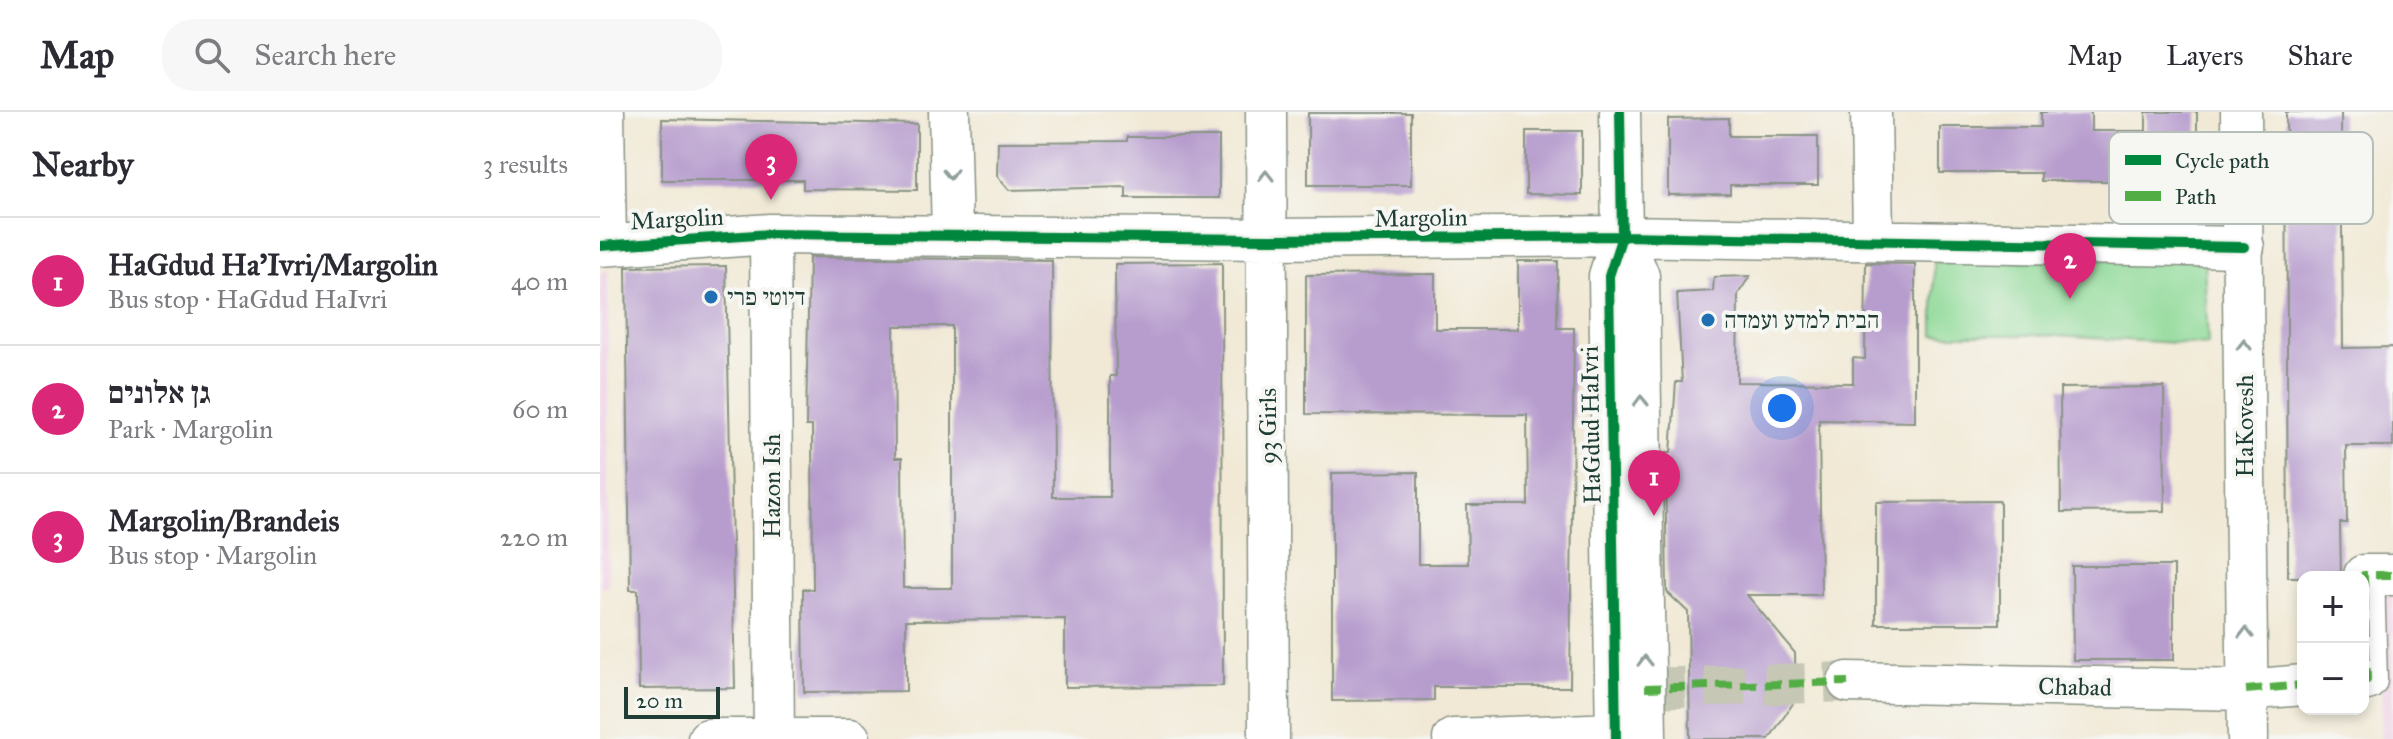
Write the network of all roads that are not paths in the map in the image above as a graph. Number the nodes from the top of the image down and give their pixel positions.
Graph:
1 (604, 112) edge
2 (949, 112) edge
3 (1266, 112) edge
4 (1620, 112) edge
5 (1871, 112) edge
6 (2241, 112) edge
7 (2241, 132) edge
8 (2243, 224) edge
9 (770, 234) junction
10 (952, 235) junction
11 (1622, 236) junction
12 (1267, 239) junction
13 (1873, 239) junction
14 (603, 244) edge
15 (2244, 247) junction
16 (2393, 575) edge
17 (2366, 643) edge
18 (1848, 682) tunnel mouth
19 (2297, 686) edge
20 (2246, 690) junction
21 (1626, 737) edge
22 (774, 738) edge
23 (708, 739) edge
24 (850, 739) edge
25 (1269, 739) edge
26 (1453, 739) edge
27 (2248, 739) edge

1 - 14 street
2 -> 10 street
12 -> 3 street, 93 Girls
4 - 11 street, HaGdud HaIvri
5 - 13 street
6 - 7 street, HaKovesh
8 - 15 street, HaKovesh
9 - 10 street, Margolin
9 - 14 street, Margolin
9 - 22 street, Hazon Ish
10 - 12 street, Margolin
11 - 12 street, Margolin
11 - 13 street, Margolin
11 - 21 street, HaGdud HaIvri
12 - 25 street, 93 Girls
13 - 15 street, Margolin
20 -> 15 street, HaKovesh
16 - 17 street
18 - 20 street, Chabad
19 - 20 street, Chabad
20 - 27 street, HaKovesh
21 - 26 street
22 - 23 street
22 - 24 street

